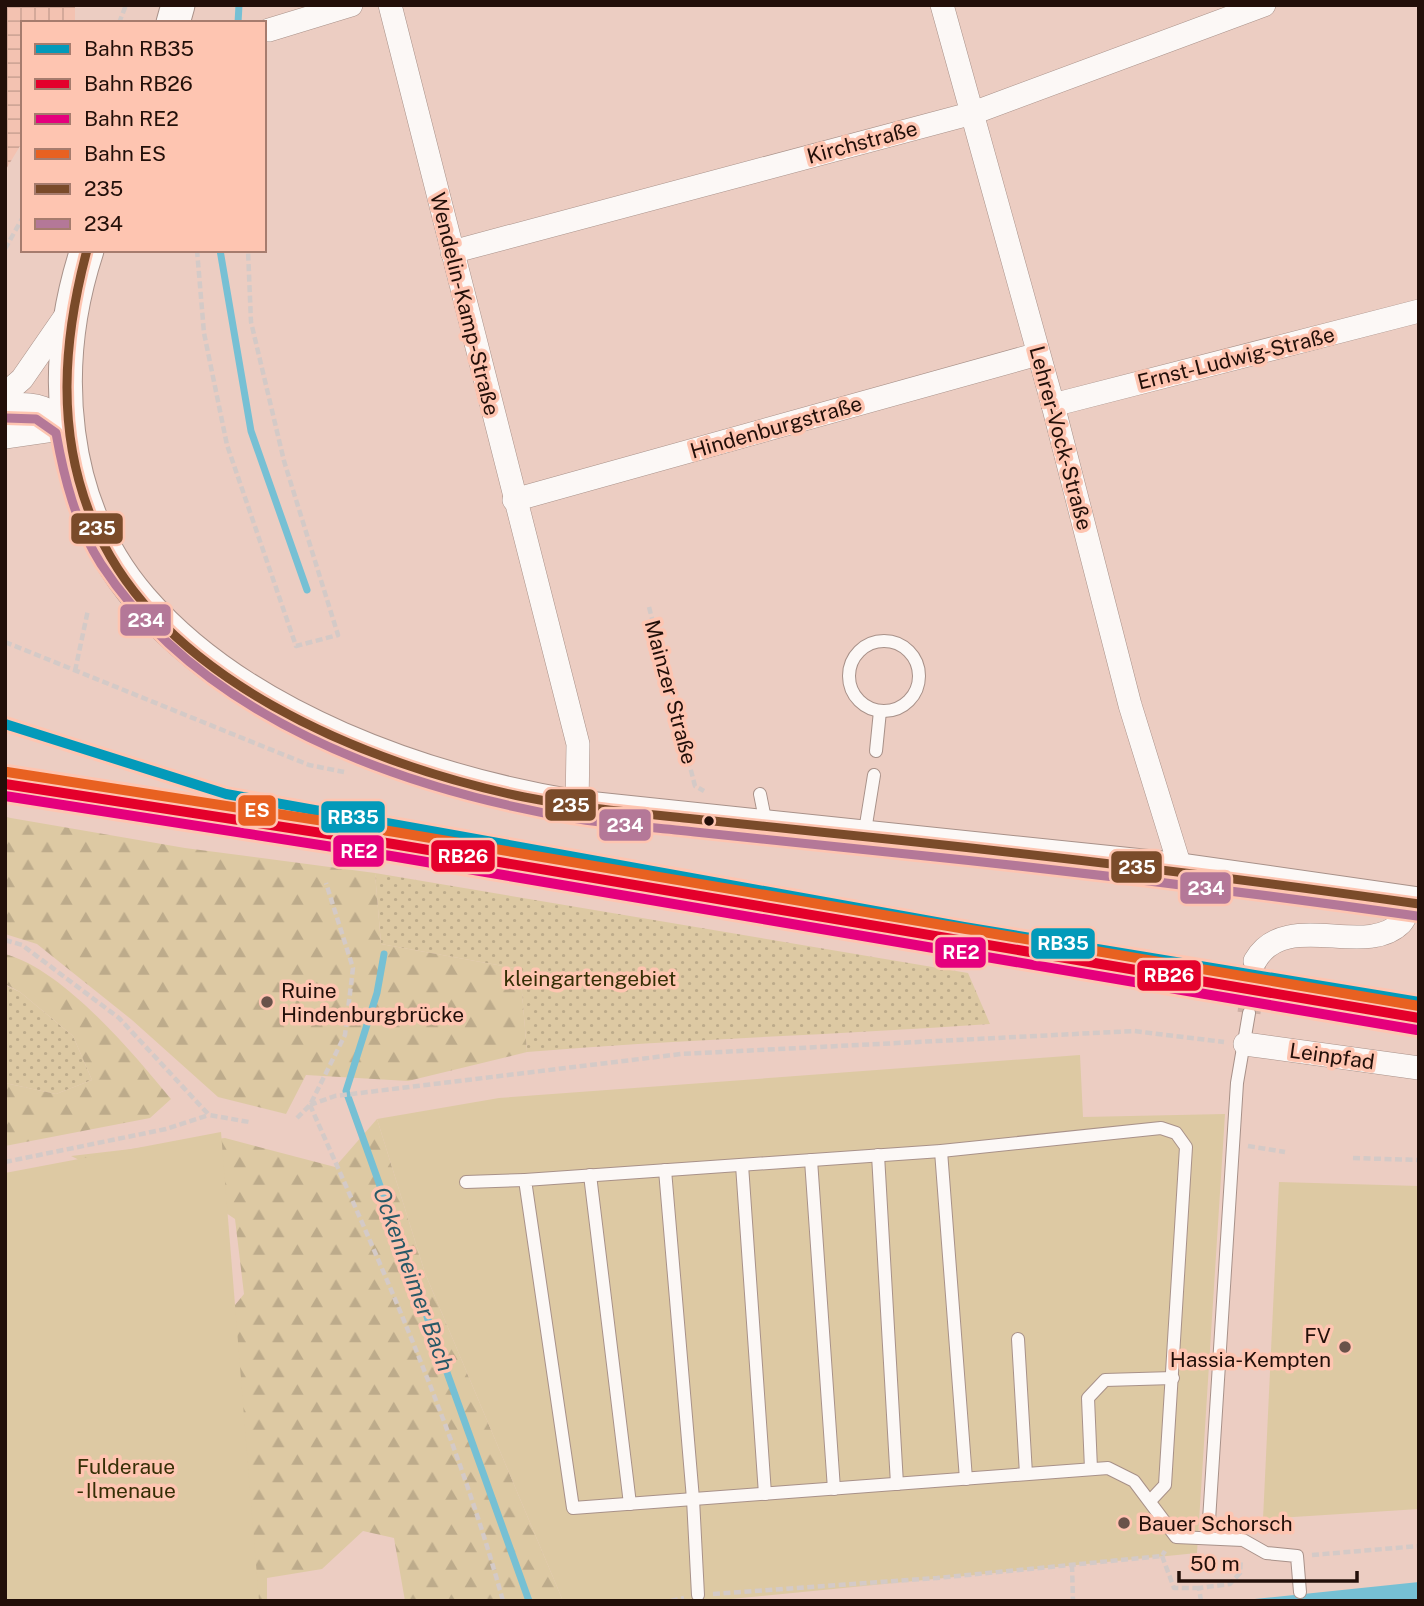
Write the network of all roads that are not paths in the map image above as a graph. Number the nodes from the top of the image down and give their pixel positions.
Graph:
1 (351, 5) edge
2 (390, 5) edge
3 (942, 5) edge
4 (1264, 5) edge
5 (270, 30) dead end
6 (973, 113) junction
7 (86, 252) edge
8 (452, 252) junction
9 (72, 306) junction
10 (1419, 311) edge
11 (1038, 354) junction
12 (5, 394) edge
13 (1053, 405) junction
14 (5, 406) edge
15 (67, 428) junction
16 (5, 437) edge
17 (514, 500) junction
18 (880, 711) junction
19 (876, 751) dead end
20 (874, 775) dead end
21 (760, 794) dead end
22 (577, 807) junction
23 (766, 828) junction
24 (864, 838) junction
25 (1181, 870) junction
26 (1415, 904) edge
27 (1255, 961) tunnel mouth
28 (1249, 1013) tunnel mouth
29 (1245, 1044) junction
30 (1419, 1068) edge
31 (941, 1151) junction
32 (878, 1156) junction
33 (811, 1160) junction
34 (742, 1165) junction
35 (664, 1170) junction
36 (590, 1175) junction
37 (525, 1180) junction
38 (466, 1182) dead end
39 (1018, 1339) dead end
40 (1173, 1378) junction
41 (1091, 1469) junction
42 (1026, 1474) junction
43 (966, 1479) junction
44 (897, 1484) junction
45 (834, 1489) junction
46 (765, 1494) junction
47 (694, 1499) junction
48 (1151, 1500) junction
49 (630, 1504) junction
50 (1208, 1536) junction
51 (1300, 1592) dead end
52 (698, 1595) road end

1 - 5 street
2 - 8 street, Wendelin-Kamp-Straße
3 - 6 street, Lehrer-Vock-Straße
4 - 6 street, Kirchstraße
6 - 8 street, Kirchstraße
6 - 11 street, Lehrer-Vock-Straße
7 - 9 main road
8 - 17 street, Wendelin-Kamp-Straße
9 - 12 street
9 - 15 main road
10 - 13 street, Ernst-Ludwig-Straße
11 - 13 street, Lehrer-Vock-Straße
11 - 17 street, Hindenburgstraße
13 - 25 street, Lehrer-Vock-Straße
14 - 15 street
15 - 16 street
15 - 22 main road
17 - 22 street, Wendelin-Kamp-Straße
18 - 18 lane
18 - 19 lane
20 - 24 lane
21 - 23 lane
22 - 23 main road
23 - 24 main road
24 - 25 main road
25 - 26 main road
26 - 27 street
28 - 29 lane
29 - 30 street, Leinpfad
29 - 50 lane
31 - 32 lane
31 - 40 lane
31 - 43 lane
32 - 33 lane
32 - 44 lane
33 - 34 lane
33 - 45 lane
34 - 35 lane
34 - 46 lane
35 - 36 lane
35 - 47 lane
36 - 37 lane
36 - 49 lane
37 - 38 lane
37 - 49 lane
39 - 42 lane
40 - 41 lane
40 - 48 lane
41 - 42 lane
41 - 48 lane
42 - 43 lane
43 - 44 lane
44 - 45 lane
45 - 46 lane
46 - 47 lane
47 - 49 lane
47 - 52 lane
48 - 50 lane
50 - 51 lane

